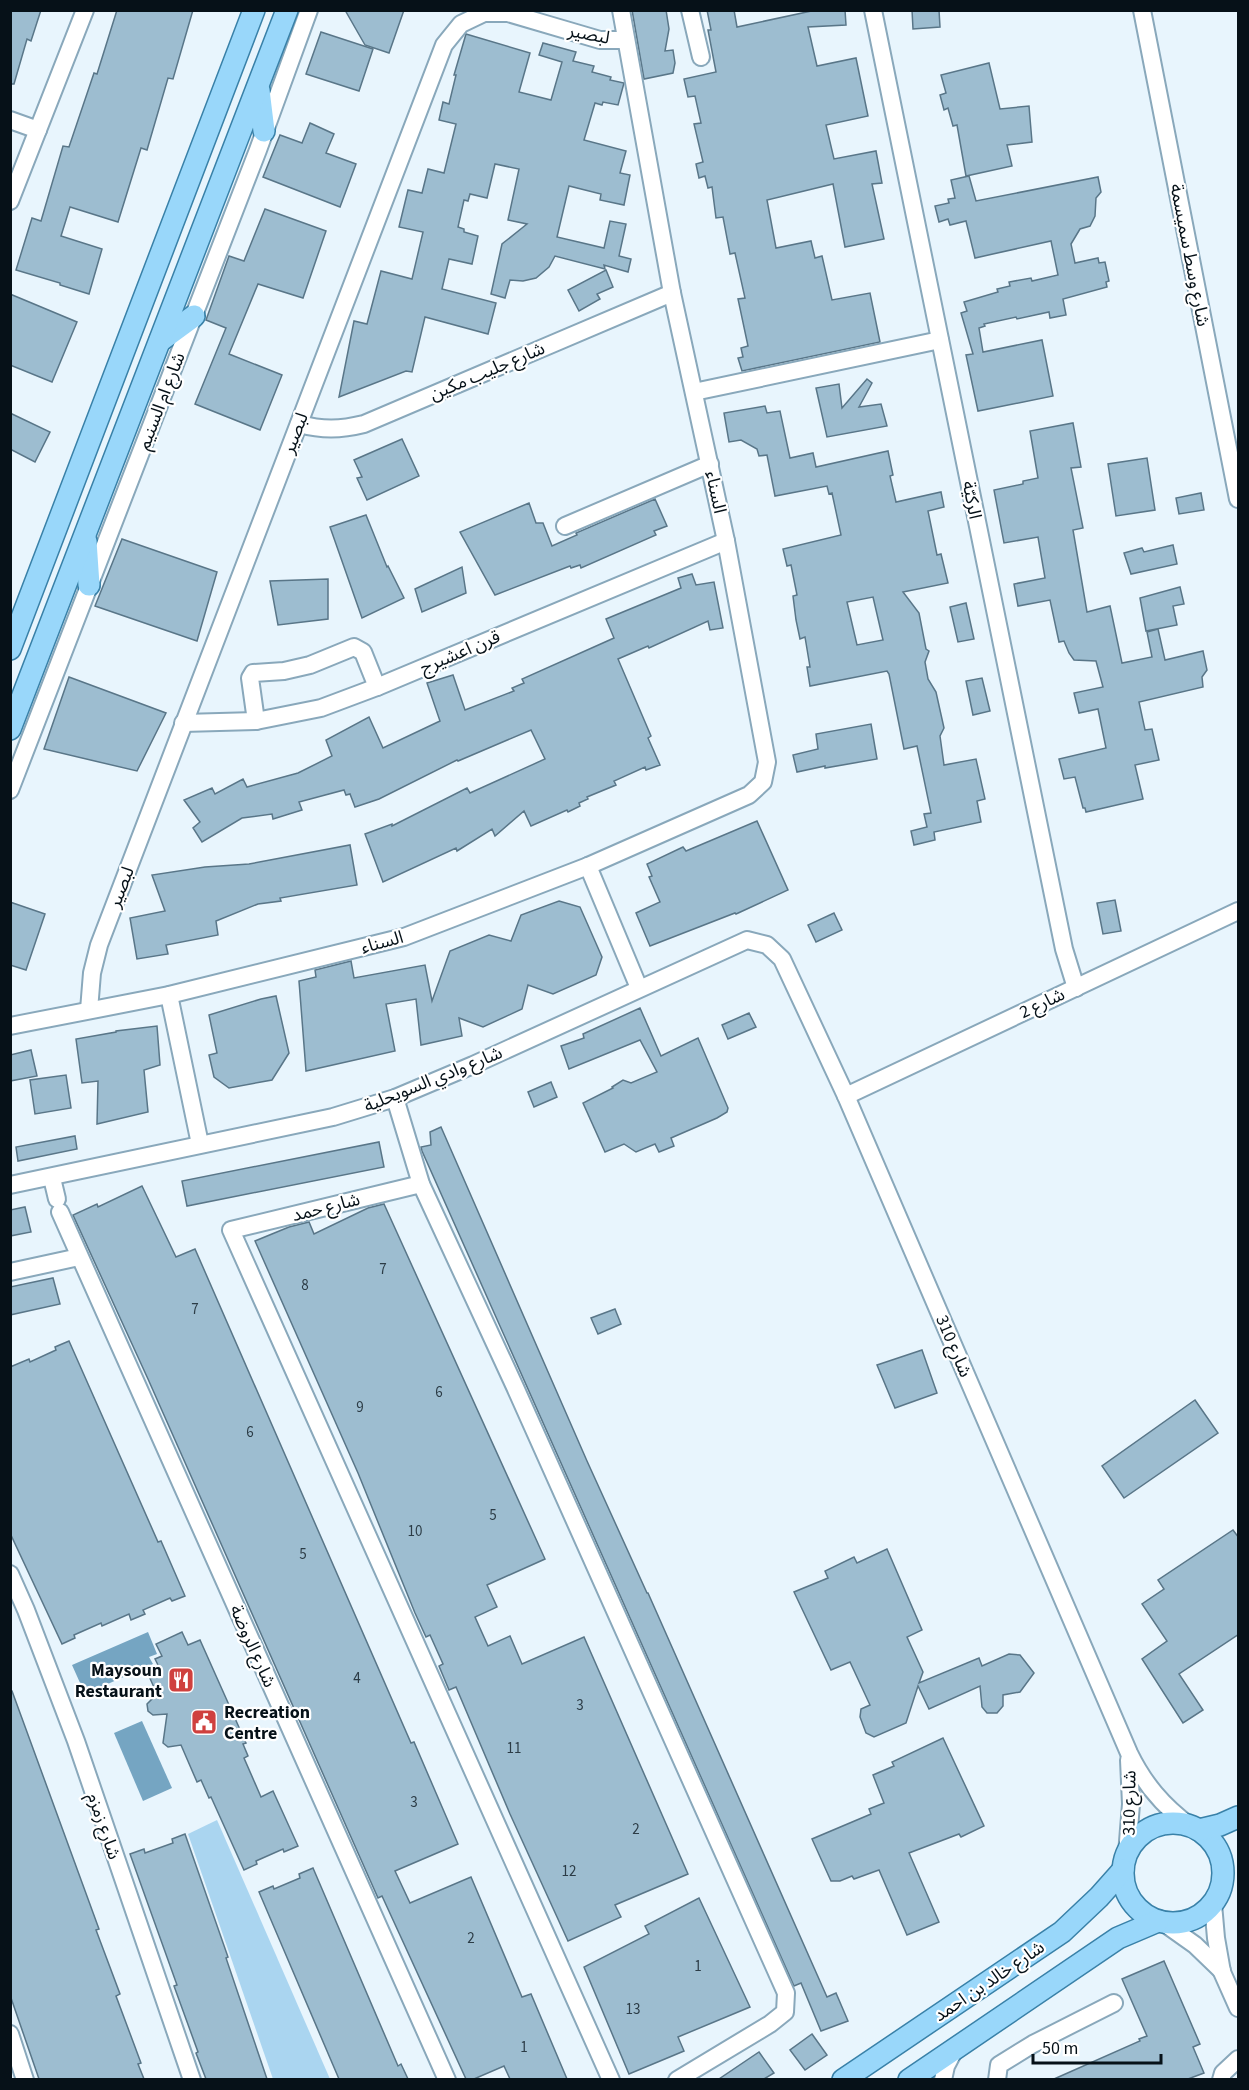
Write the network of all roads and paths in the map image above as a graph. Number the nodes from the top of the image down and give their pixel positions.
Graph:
1 (85, 10) edge
2 (254, 10) edge
3 (287, 10) edge
4 (309, 10) edge
5 (621, 10) edge
6 (690, 10) edge
7 (873, 10) edge
8 (1142, 10) edge
9 (626, 40) junction
10 (701, 57) dead end
11 (258, 86) junction
12 (10, 120) edge
13 (38, 130) junction
14 (264, 131) junction
15 (10, 201) edge
16 (672, 293) junction
17 (194, 316) junction
18 (940, 340) junction
19 (160, 341) junction
20 (694, 392) junction
21 (298, 424) junction
22 (710, 464) junction
23 (1239, 499) edge
24 (565, 526) dead end
25 (85, 535) junction
26 (726, 541) junction
27 (89, 585) junction
28 (10, 649) edge
29 (377, 687) junction
30 (256, 721) junction
31 (183, 723) junction
32 (10, 729) edge
33 (10, 790) edge
34 (588, 866) junction
35 (1239, 911) edge
36 (767, 945) joint
37 (639, 988) junction
38 (1076, 988) junction
39 (169, 994) junction
40 (89, 1010) junction
41 (10, 1026) edge
42 (846, 1096) junction
43 (395, 1098) junction
44 (200, 1144) junction
45 (52, 1178) junction
46 (421, 1184) junction
47 (10, 1185) edge
48 (79, 1257) junction
49 (10, 1272) edge
50 (10, 1574) edge
51 (1129, 1753) junction
52 (1239, 1817) edge
53 (1194, 1828) junction
54 (1239, 1861) edge
55 (1125, 1862) junction
56 (1218, 1895) junction
57 (1161, 1922) junction
58 (1222, 1972) junction
59 (1113, 2003) dead end
60 (1239, 2008) edge
61 (10, 2034) edge
62 (956, 2047) junction
63 (1239, 2059) edge
64 (25, 2079) edge
65 (192, 2079) edge
66 (447, 2079) edge
67 (611, 2079) edge
68 (678, 2079) edge
69 (843, 2079) edge
70 (909, 2079) edge
71 (943, 2079) edge
72 (997, 2079) edge
73 (1221, 2079) edge

1 - 13 street
2 - 28 main road
3 - 11 main road, شارع ام السنيم
4 - 14 street, شارع ام السنيم
5 - 9 street, السناء
6 - 10 street
7 - 18 street, الركيّة
8 - 23 street, شارع وسط سميسمة
9 - 16 street, السناء
9 - 21 street, لبصير
11 - 14 main road
11 - 19 main road, شارع ام السنيم
12 - 13 street
13 - 15 street
14 - 17 street, شارع ام السنيم
16 - 20 street, السناء
16 - 21 street, شارع جليب مكين
17 - 19 main road
17 - 27 street, شارع ام السنيم
18 - 20 street
18 - 38 street, الركيّة
19 - 25 main road, شارع ام السنيم
20 - 22 street, السناء
21 - 31 street, لبصير
22 - 24 street
22 - 26 street, السناء
25 - 27 main road
25 - 32 main road, شارع ام السنيم
26 - 29 street, قرن اعشيرج
26 - 34 street, السناء
27 - 33 street, شارع ام السنيم
29 - 30 street, قرن اعشيرج
29 - 30 street
30 - 31 street, قرن اعشيرج
31 - 40 street, لبصير
34 - 37 street
34 - 39 street, السناء
35 - 38 street, شارع 2
36 - 37 street, شارع وادي السويحلية
36 - 42 street, شارع 310
37 - 43 street, شارع وادي السويحلية
38 - 42 street, شارع 2
39 - 40 street, السناء
39 - 44 street
40 - 41 street, السناء
42 - 51 street, شارع 310
43 - 44 street, شارع وادي السويحلية
43 - 46 street
44 - 45 street, شارع وادي السويحلية
45 - 47 street, شارع وادي السويحلية
45 - 48 street, شارع الروضة
46 - 67 street, شارع حمد
46 - 68 street
48 - 49 street
48 - 66 street, شارع الروضة
50 - 65 street, شارع زمزم
51 - 53 street, شارع 310
51 - 55 street, شارع 310
52 - 53 main road
53 - 55 main road
53 - 56 main road
54 - 56 main road
55 - 57 main road
55 - 69 main road, شارع خالد بن احمد
56 - 57 main road
56 - 58 street
57 - 58 street
57 - 62 main road, شارع خالد بن احمد
58 - 60 street
59 - 72 street
61 - 64 street
62 - 70 main road, شارع خالد بن احمد
62 - 71 street
63 - 73 street

